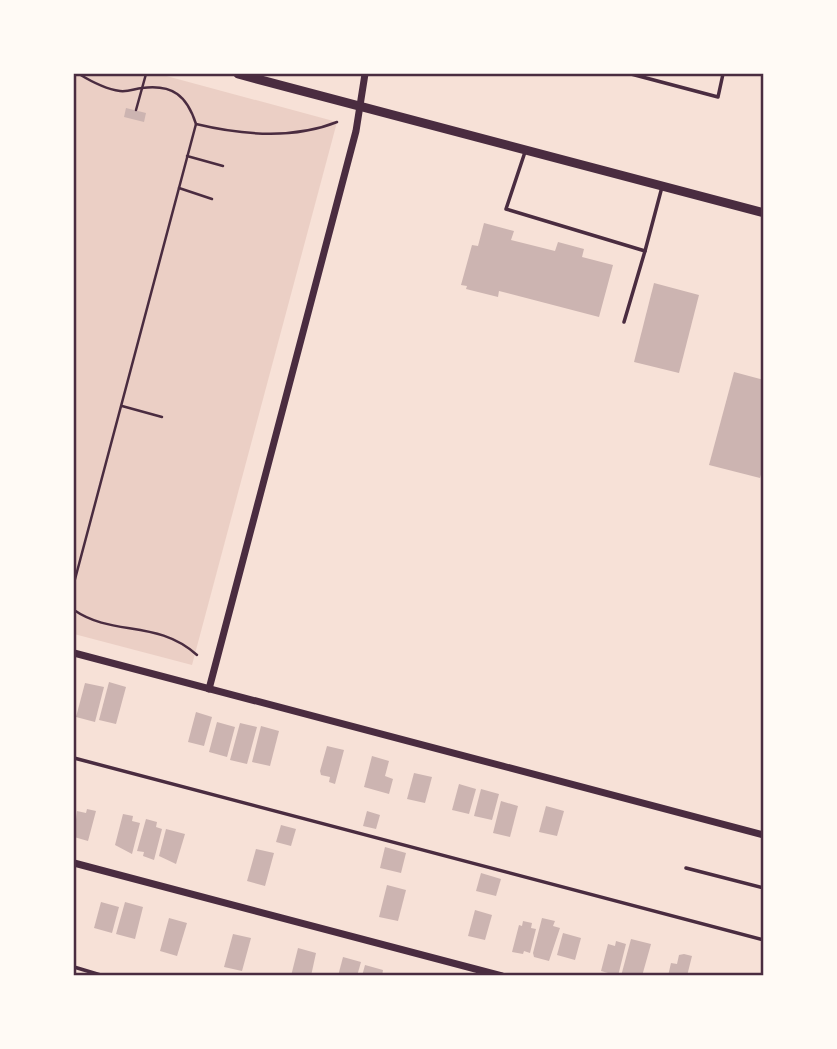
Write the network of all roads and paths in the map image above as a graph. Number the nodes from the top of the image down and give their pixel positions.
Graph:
1 (79, 74) edge
2 (146, 74) edge
3 (238, 74) edge
4 (365, 74) edge
5 (631, 74) edge
6 (723, 74) edge
7 (142, 88) junction
8 (360, 106) junction
9 (136, 110) dead end
10 (337, 122) dead end
11 (196, 124) junction
12 (526, 150) junction
13 (187, 156) junction
14 (223, 166) dead end
15 (662, 187) junction
16 (179, 188) junction
17 (212, 199) dead end
18 (764, 213) edge
19 (645, 251) junction
20 (624, 322) dead end
21 (122, 406) junction
22 (162, 417) dead end
23 (74, 583) edge
24 (74, 610) edge
25 (74, 653) edge
26 (197, 655) dead end
27 (209, 689) junction
28 (74, 758) edge
29 (764, 835) edge
30 (74, 863) edge
31 (686, 867) dead end
32 (764, 888) edge
33 (764, 940) edge
34 (74, 968) edge
35 (104, 975) edge
36 (502, 975) edge

1 - 7 path
2 - 7 path
3 - 8 street
4 - 8 street
5 - 6 lane
7 - 9 path
7 - 11 path
8 - 12 street
8 - 27 street
10 - 11 path
11 - 13 path
12 - 15 street
12 - 19 lane
13 - 14 path
13 - 16 path
15 - 18 street
15 - 19 lane
16 - 17 path
16 - 21 path
19 - 20 lane
21 - 22 path
21 - 23 path
24 - 26 path
25 - 27 street
27 - 29 street
28 - 33 lane
30 - 36 street
31 - 32 lane
34 - 35 lane

